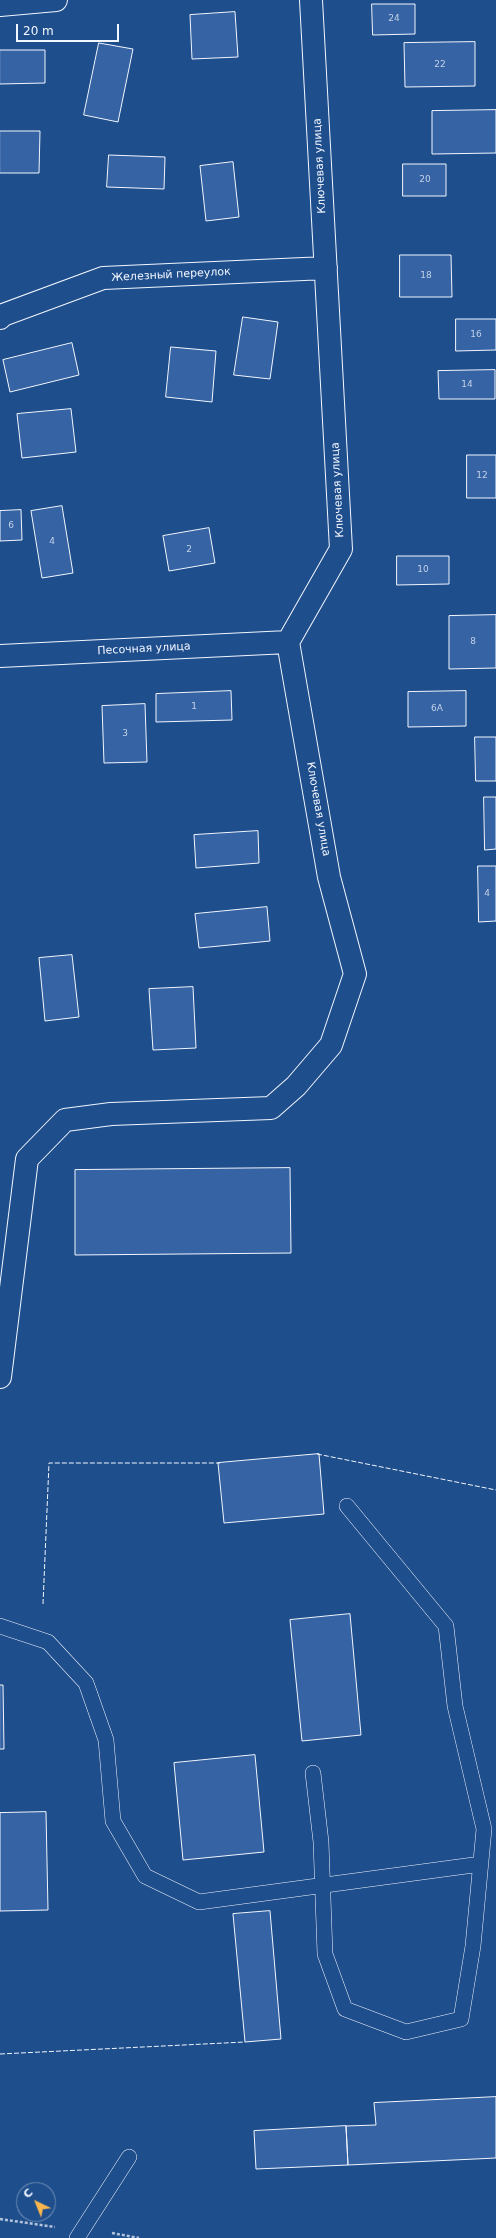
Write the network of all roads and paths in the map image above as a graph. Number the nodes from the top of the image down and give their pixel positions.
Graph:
1 (56, 0) edge
2 (312, 0) edge
3 (0, 5) edge
4 (326, 268) junction
5 (0, 318) edge
6 (288, 642) junction
7 (0, 656) edge
8 (0, 1377) edge
9 (347, 1506) dead end
10 (0, 1626) edge
11 (313, 1773) dead end
12 (481, 1864) junction
13 (323, 1884) junction
14 (128, 2157) dead end
15 (77, 2238) edge

1 - 3 street
2 - 4 street, Ключевая улица
4 - 5 street, Железный переулок
4 - 6 street, Ключевая улица
6 - 7 street, Песочная улица
6 - 8 street, Ключевая улица
9 - 12 lane
10 - 13 lane
11 - 13 lane
12 - 13 lane
12 - 13 lane
14 - 15 lane

